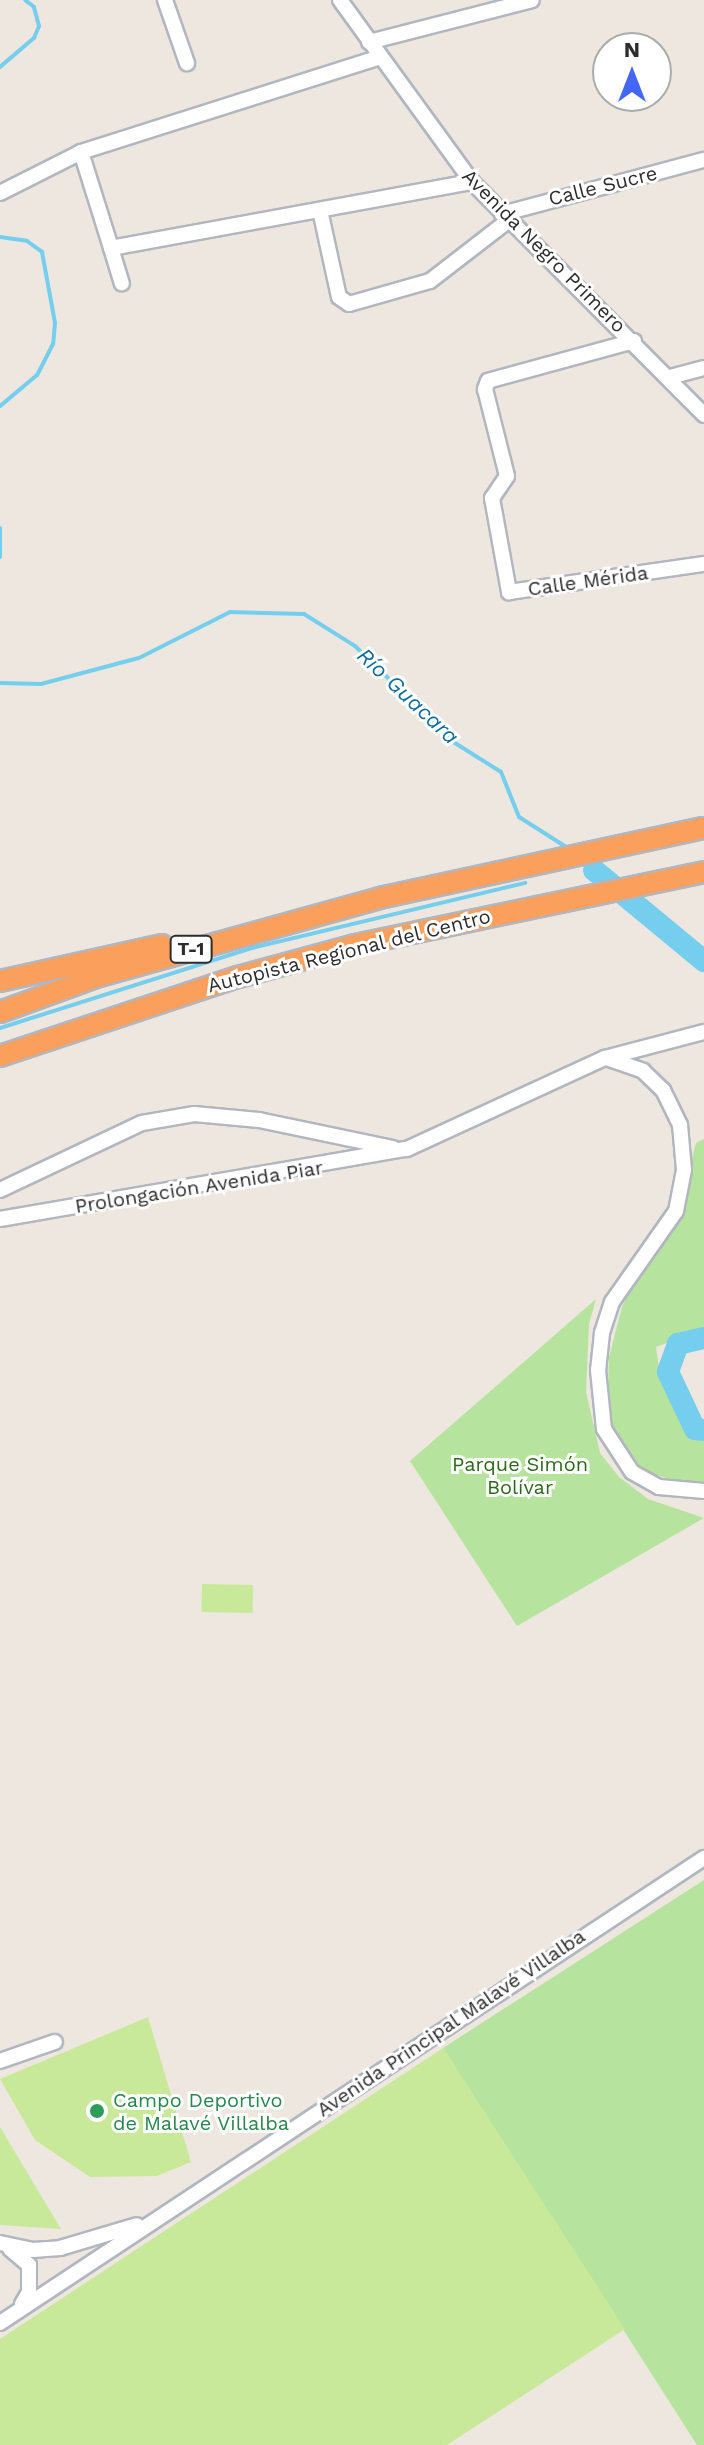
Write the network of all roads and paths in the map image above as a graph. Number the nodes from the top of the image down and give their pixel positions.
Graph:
1 (165, 0) edge
2 (340, 0) edge
3 (532, 0) edge
4 (369, 42) junction
5 (378, 58) junction
6 (187, 63) dead end
7 (81, 152) junction
8 (704, 160) edge
9 (472, 182) junction
10 (1, 193) edge
11 (320, 210) junction
12 (505, 217) junction
13 (111, 248) junction
14 (122, 283) dead end
15 (634, 341) junction
16 (704, 368) edge
17 (670, 377) junction
18 (704, 415) edge
19 (704, 564) edge
20 (704, 828) edge
21 (696, 874) edge
22 (384, 897) junction
23 (0, 981) edge
24 (0, 1012) edge
25 (115, 1016) junction
26 (704, 1032) edge
27 (658, 1046) junction
28 (0, 1056) edge
29 (605, 1058) junction
30 (0, 1064) edge
31 (643, 1071) junction
32 (397, 1149) junction
33 (0, 1190) edge
34 (0, 1219) edge
35 (704, 1491) edge
36 (704, 1858) edge
37 (55, 2042) dead end
38 (0, 2061) edge
39 (164, 2215) junction
40 (0, 2244) edge
41 (17, 2309) junction
42 (0, 2313) edge
43 (0, 2323) edge

1 - 6 street
2 - 4 street, Avenida Negro Primero
3 - 4 street
4 - 5 street, Avenida Negro Primero
5 - 7 street
5 - 9 street, Avenida Negro Primero
7 - 10 street
7 - 13 street
8 - 12 street, Calle Sucre
9 - 11 street
9 - 12 street, Avenida Negro Primero
11 - 12 street
11 - 13 street
12 - 15 street, Avenida Negro Primero
13 - 14 street
15 - 17 street, Avenida Negro Primero
15 - 19 street, Calle Mérida
16 - 17 street
17 - 18 street, Avenida Negro Primero
20 - 22 highway, Autopista Regional del Centro / T-1
21 - 25 highway, Autopista Regional del Centro / T-1
22 - 23 highway
22 - 24 highway, Autopista Regional del Centro / T-1
25 - 28 highway, Autopista Regional del Centro / T-1
25 - 30 highway
26 - 27 street, Prolongación Avenida Piar
27 - 29 street, Prolongación Avenida Piar
27 - 31 street
29 - 31 street
29 - 32 street, Prolongación Avenida Piar
31 - 35 street
32 - 33 street, Prolongación Avenida Piar
32 - 34 street, Prolongación Avenida Piar
36 - 39 street, Avenida Principal Malavé Villalba
37 - 38 street
39 - 40 street
39 - 41 street, Avenida Principal Malavé Villalba
40 - 41 street
41 - 42 street
41 - 43 street, Avenida Principal Malavé Villalba

